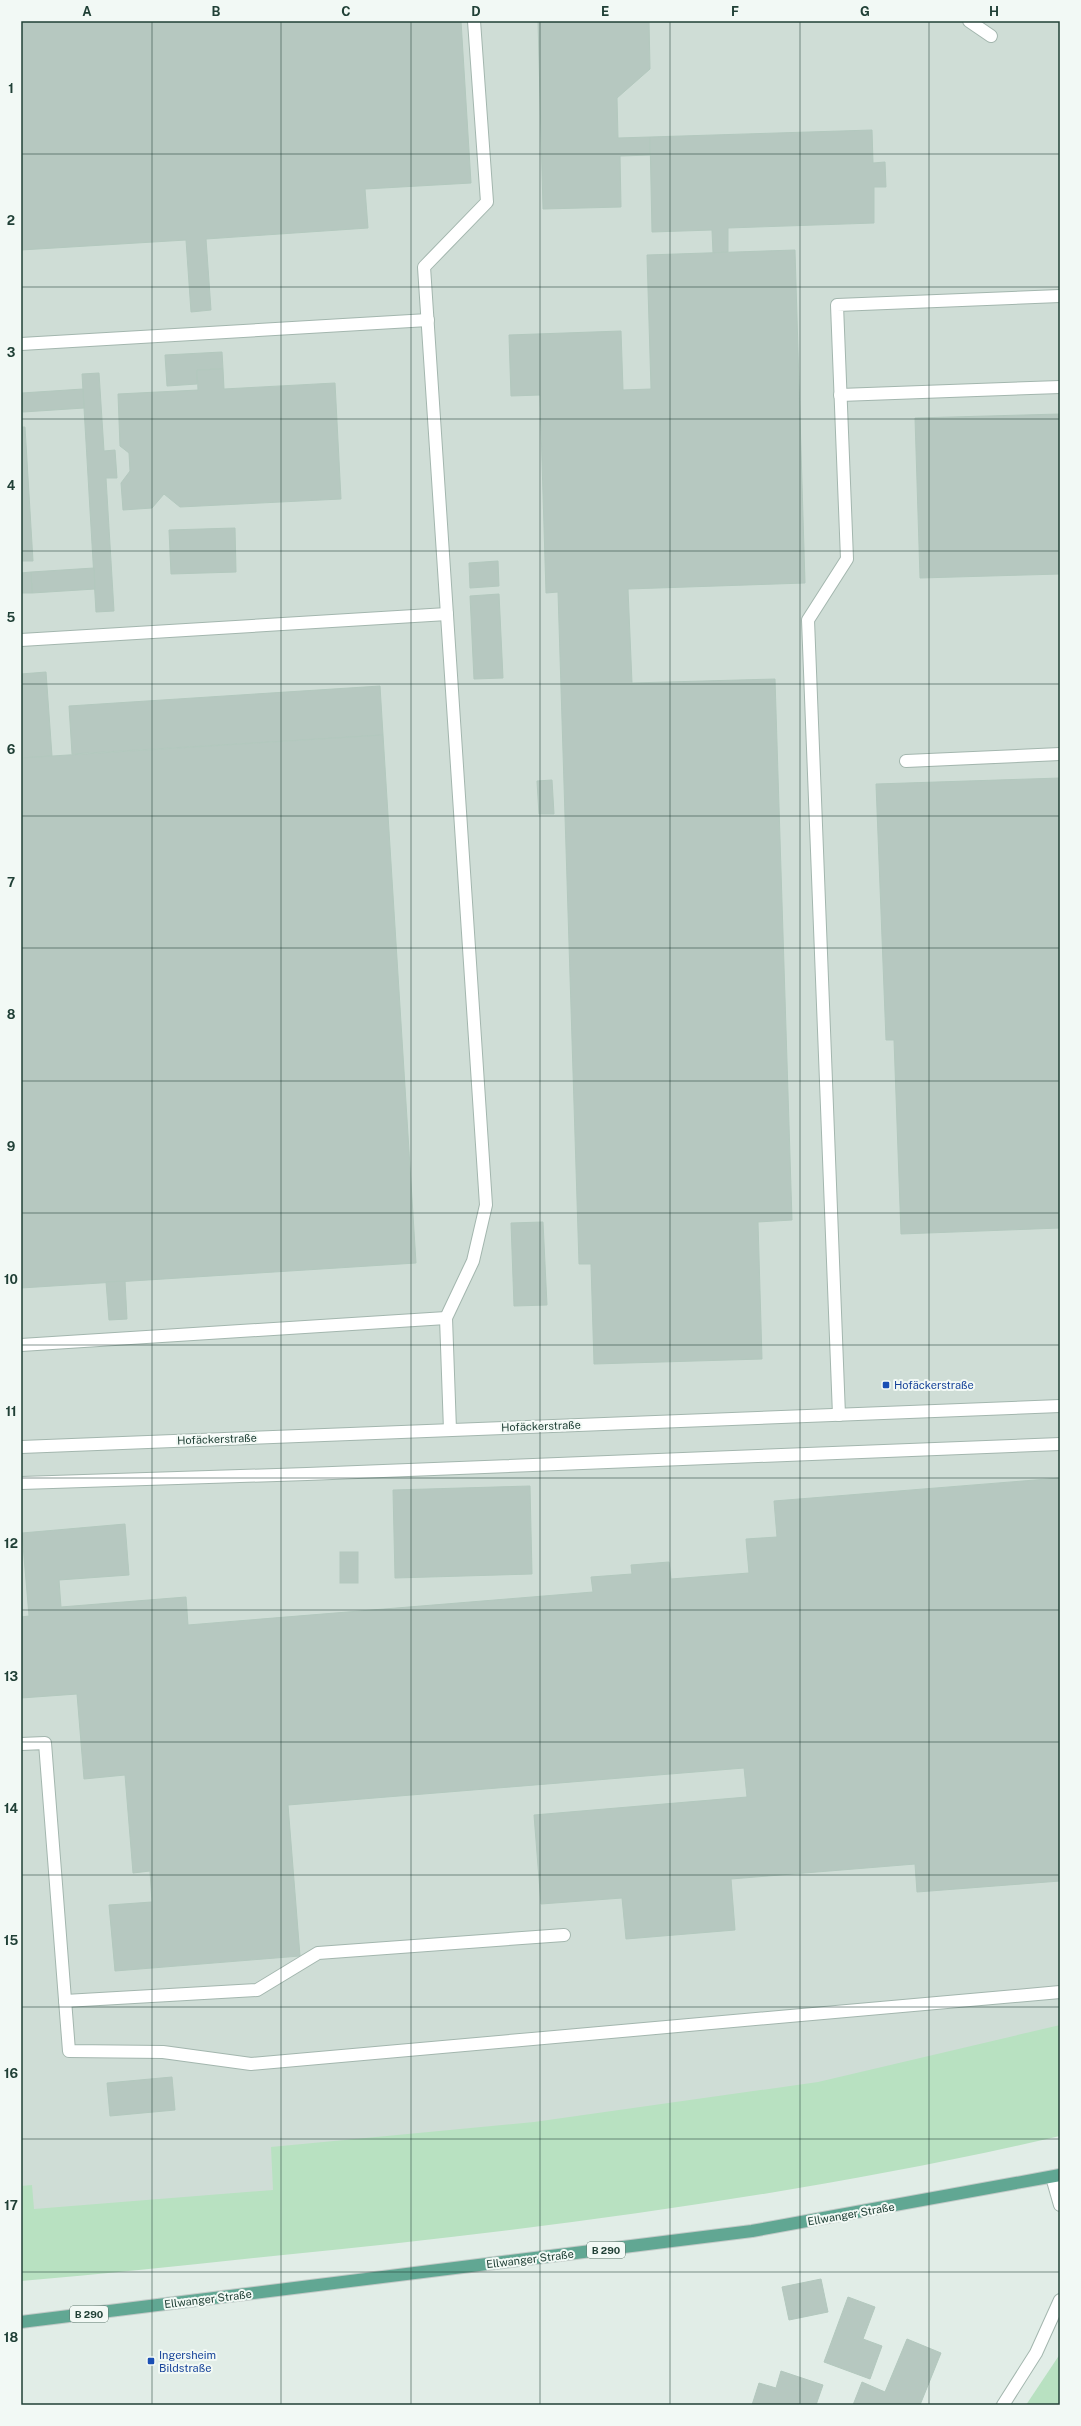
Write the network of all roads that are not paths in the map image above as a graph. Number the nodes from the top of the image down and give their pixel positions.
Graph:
1 (474, 21) edge
2 (969, 21) edge
3 (991, 36) dead end
4 (1060, 296) edge
5 (428, 320) junction
6 (21, 344) edge
7 (1060, 387) edge
8 (840, 395) junction
9 (447, 614) junction
10 (21, 640) edge
11 (1060, 754) edge
12 (906, 761) dead end
13 (446, 1318) junction
14 (21, 1345) edge
15 (1060, 1406) edge
16 (839, 1415) junction
17 (450, 1430) junction
18 (1060, 1444) edge
19 (21, 1447) edge
20 (21, 1483) edge
21 (21, 1744) edge
22 (564, 1935) dead end
23 (1060, 1992) edge
24 (65, 2001) junction
25 (1056, 2176) edge
26 (1060, 2205) edge
27 (1060, 2300) edge
28 (21, 2322) edge
29 (1003, 2405) edge

1 - 5 street
2 - 3 street
4 - 8 street
5 - 6 street
5 - 9 street
7 - 8 street
8 - 16 street
9 - 10 street
9 - 13 street
11 - 12 street
13 - 14 street
13 - 17 street
15 - 16 street, Hofäckerstraße
16 - 17 street, Hofäckerstraße
17 - 19 street, Hofäckerstraße
18 - 20 street
21 - 24 street
22 - 24 street
23 - 24 street
25 - 26 street
25 - 28 main road, Ellwanger Straße / B 290
27 - 29 street

